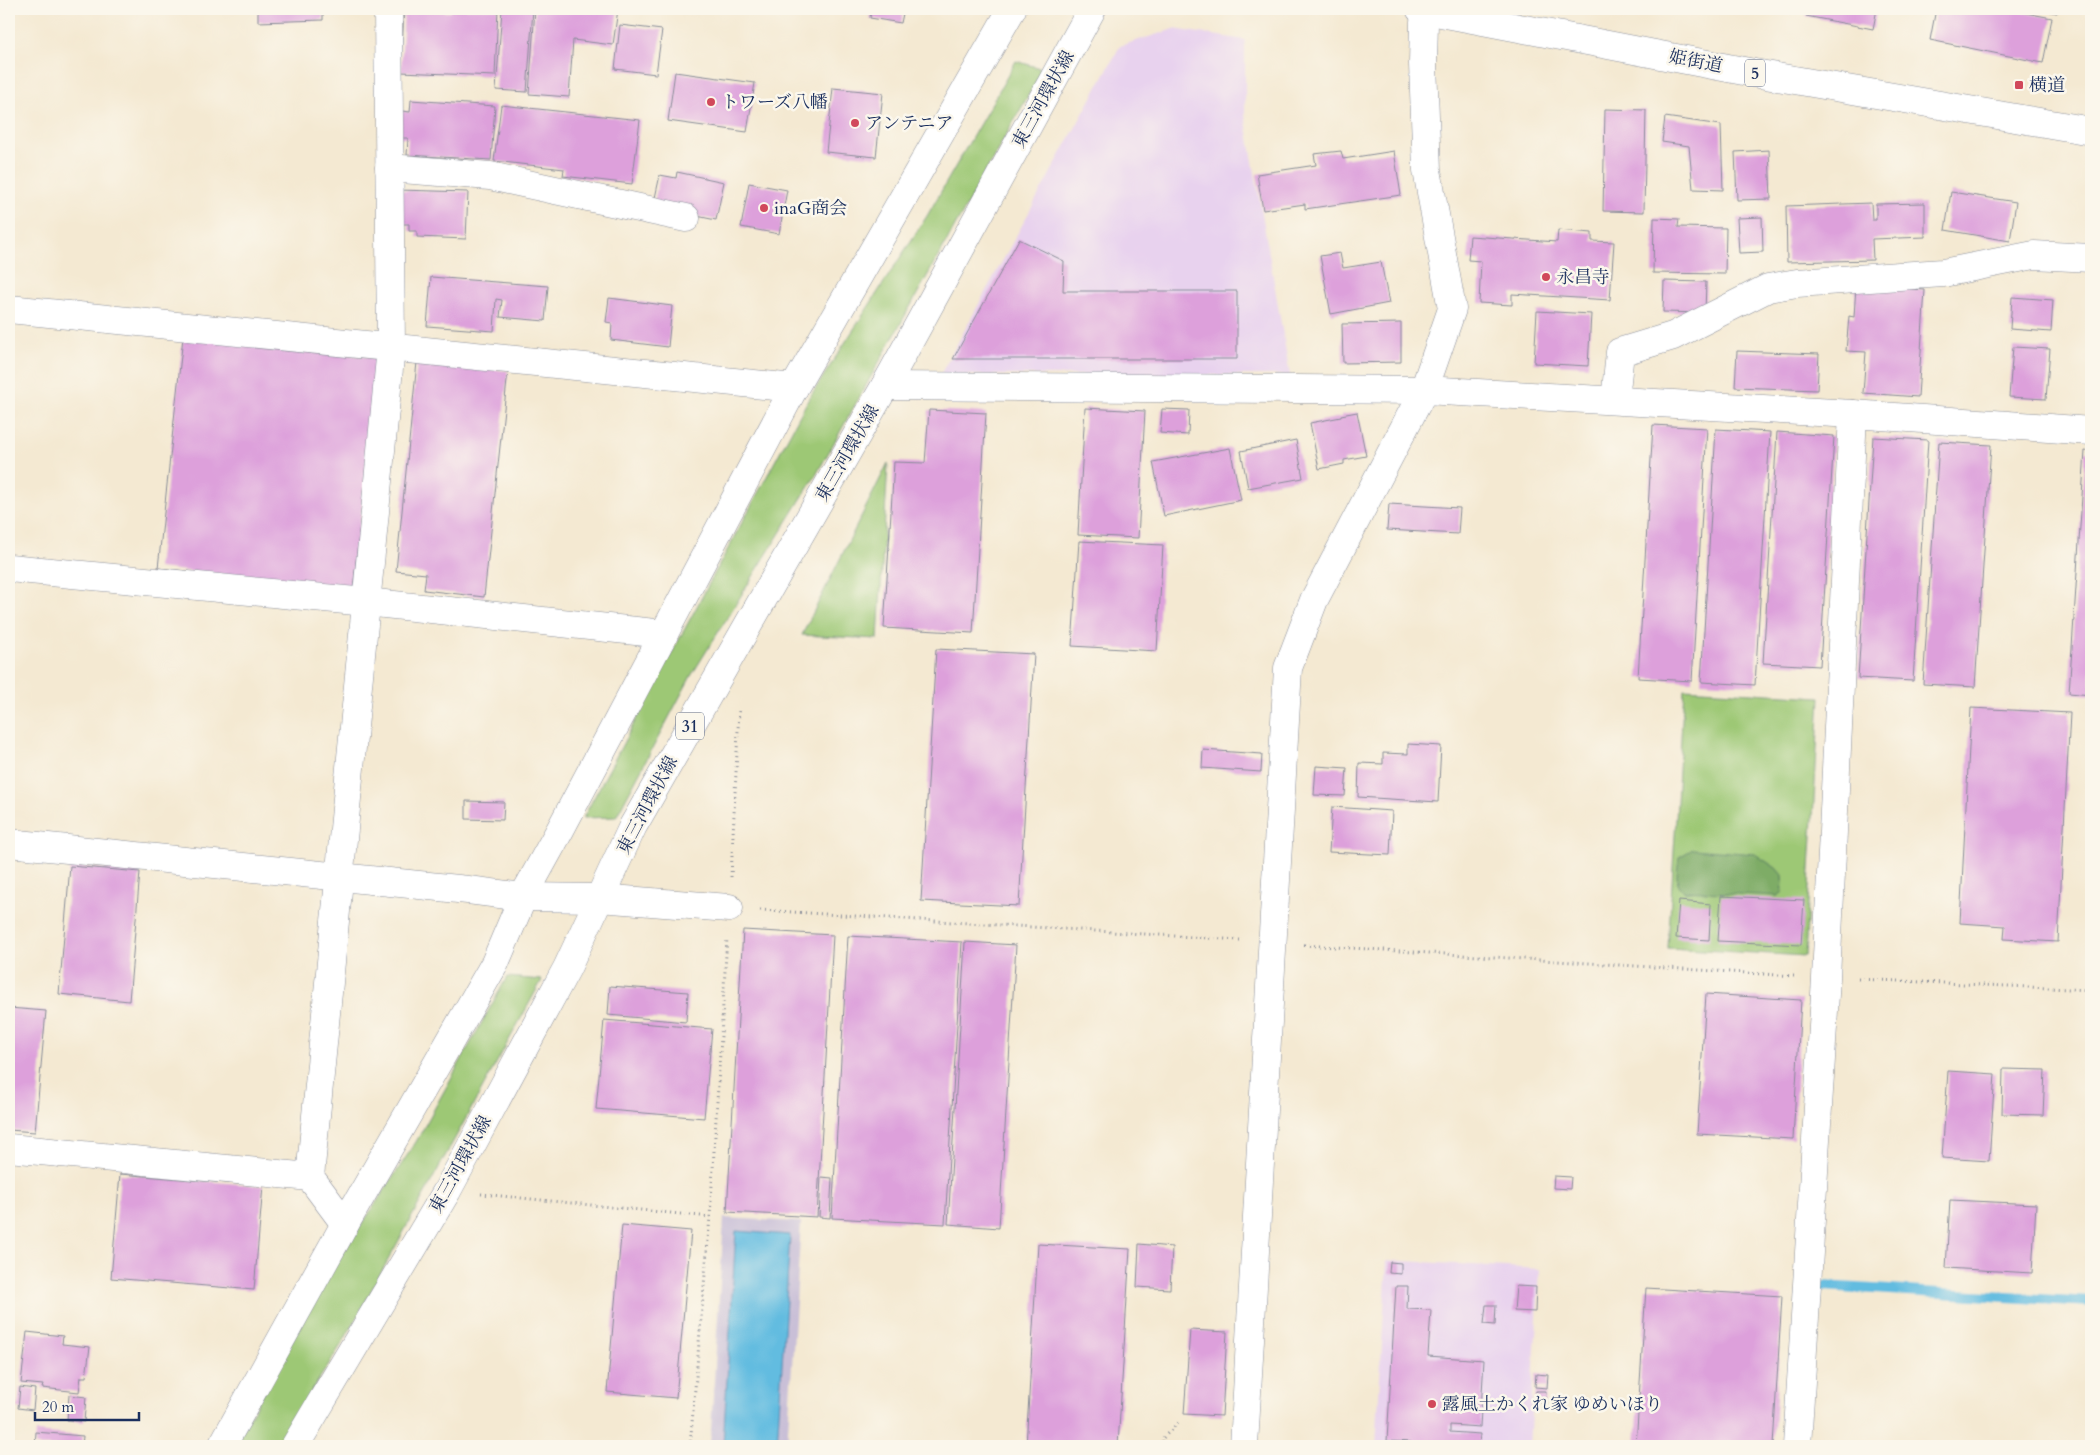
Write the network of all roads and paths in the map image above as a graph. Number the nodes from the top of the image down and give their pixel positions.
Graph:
1 (388, 9) edge
2 (1012, 9) edge
3 (1092, 9) edge
4 (1424, 9) edge
5 (2091, 131) edge
6 (389, 168) junction
7 (686, 218) dead end
8 (2091, 258) edge
9 (9, 309) edge
10 (391, 348) junction
11 (886, 386) junction
12 (794, 388) junction
13 (1424, 390) junction
14 (1615, 400) junction
15 (1853, 414) junction
16 (2091, 431) edge
17 (9, 568) edge
18 (366, 602) junction
19 (664, 634) junction
20 (739, 710) dead end
21 (9, 843) edge
22 (339, 877) junction
23 (523, 897) junction
24 (599, 898) junction
25 (729, 908) junction
26 (1271, 942) junction
27 (1826, 978) junction
28 (2091, 990) edge
29 (9, 1148) edge
30 (310, 1177) junction
31 (447, 1191) junction
32 (710, 1217) junction
33 (345, 1224) junction
34 (1180, 1421) dead end
35 (222, 1446) edge
36 (295, 1446) edge
37 (690, 1446) edge
38 (1164, 1446) edge
39 (1244, 1446) edge
40 (1796, 1446) edge

1 - 6 street
2 - 12 street
3 - 11 street, 東三河環状線 / 31
4 - 5 street, 姫街道 / 5
4 - 13 street
6 - 7 street
6 - 10 street
8 - 14 street
9 - 10 street
10 - 12 street
10 - 18 street
11 - 13 street
11 - 24 street, 東三河環状線 / 31
12 - 19 street
13 - 14 street
13 - 26 street
14 - 15 street
15 - 16 street
15 - 27 street
17 - 18 street
18 - 19 street
18 - 22 street
19 - 23 street
20 - 25 path
21 - 22 street
22 - 23 street
22 - 30 street
23 - 24 street
23 - 33 street
24 - 25 street
24 - 31 street, 東三河環状線 / 31
25 - 26 path
25 - 32 path
26 - 27 path
26 - 39 street
27 - 28 path
27 - 40 street
29 - 30 street
30 - 33 street
31 - 32 path
31 - 36 street, 東三河環状線 / 31
32 - 37 path
33 - 35 street
34 - 38 path

